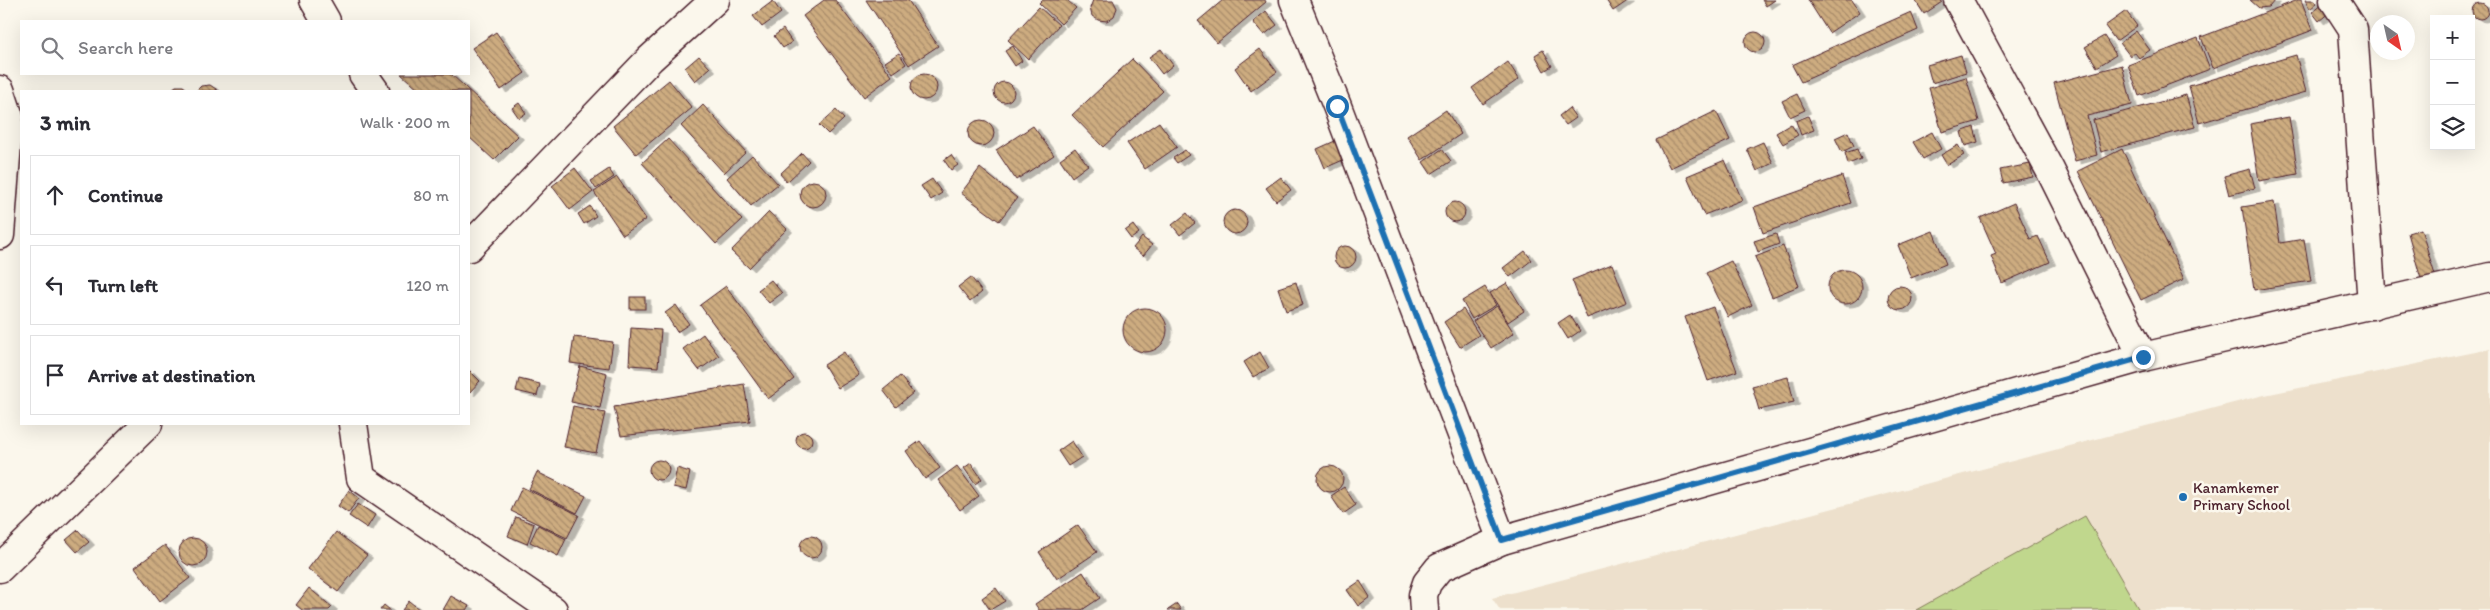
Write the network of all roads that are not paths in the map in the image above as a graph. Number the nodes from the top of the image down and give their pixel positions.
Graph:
1 (314, 0) edge
2 (716, 0) edge
3 (1294, 0) edge
4 (1958, 0) edge
5 (2334, 0) edge
6 (325, 20) edge
7 (363, 75) edge
8 (0, 90) edge
9 (374, 90) edge
10 (0, 235) edge
11 (470, 245) edge
12 (2490, 277) edge
13 (2372, 305) junction
14 (2143, 357) junction
15 (147, 425) edge
16 (353, 425) edge
17 (1502, 540) junction
18 (0, 568) edge
19 (553, 610) edge
20 (1424, 610) edge

1 - 6 street
2 - 11 street
3 - 17 street
4 - 14 street
5 - 13 street
7 - 9 street
8 - 10 street
12 - 13 street
13 - 14 street
14 - 17 street
15 - 18 street
16 - 19 street
17 - 20 street

